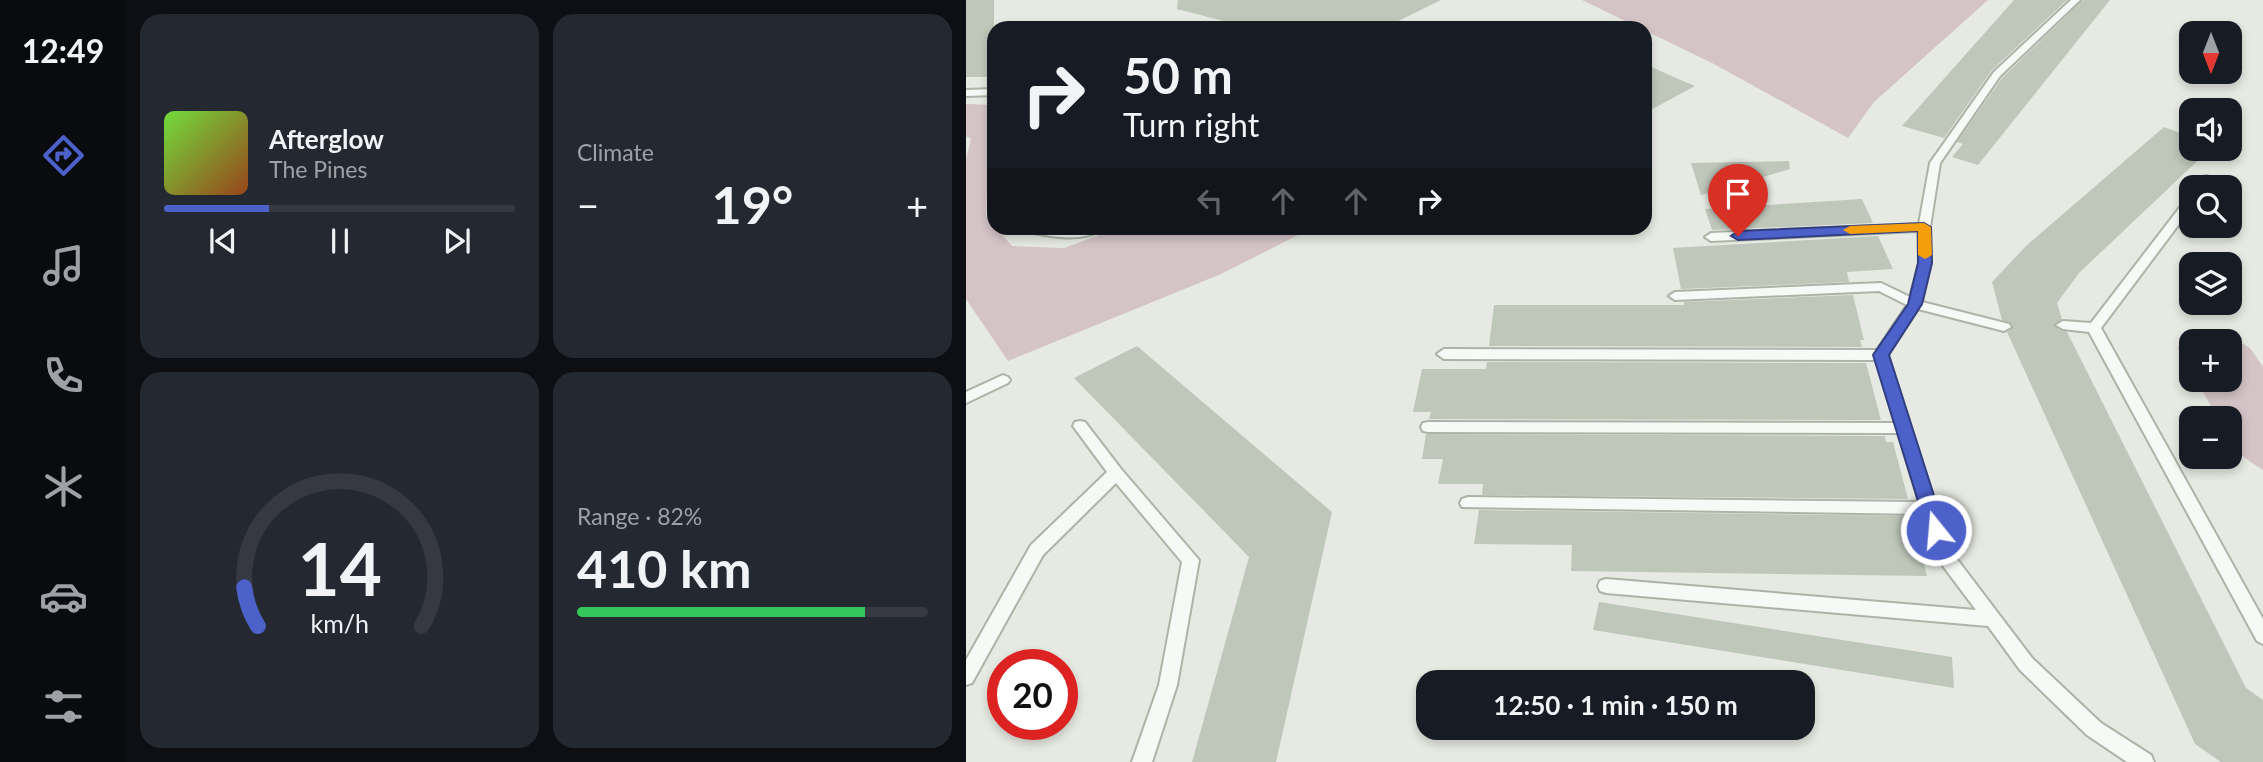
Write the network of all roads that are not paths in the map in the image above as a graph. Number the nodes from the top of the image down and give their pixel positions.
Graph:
1 (2076, 0) edge
2 (987, 92) edge
3 (966, 93) edge
4 (2179, 216) edge
5 (1924, 227) junction
6 (1711, 237) dead end
7 (1675, 296) dead end
8 (1915, 304) junction
9 (2063, 325) dead end
10 (2004, 327) dead end
11 (2094, 328) junction
12 (1444, 354) dead end
13 (1881, 355) junction
14 (1003, 380) dead end
15 (966, 397) edge
16 (1080, 426) dead end
17 (1428, 427) dead end
18 (1903, 428) junction
19 (1116, 473) junction
20 (1468, 503) dead end
21 (1929, 508) junction
22 (1606, 586) dead end
23 (1992, 619) junction
24 (2263, 636) edge
25 (966, 677) edge
26 (1142, 762) edge
27 (2144, 762) edge

1 - 5 lane
2 - 3 lane
4 - 11 lane
5 - 6 lane
5 - 8 lane
7 - 8 lane
8 - 10 lane
8 - 13 lane
9 - 11 lane
11 - 24 lane
12 - 13 lane
13 - 18 lane
14 - 15 lane
16 - 19 lane
17 - 18 lane
18 - 21 lane
19 - 25 lane
19 - 26 lane
20 - 21 lane
21 - 23 lane
22 - 23 lane
23 - 27 lane

